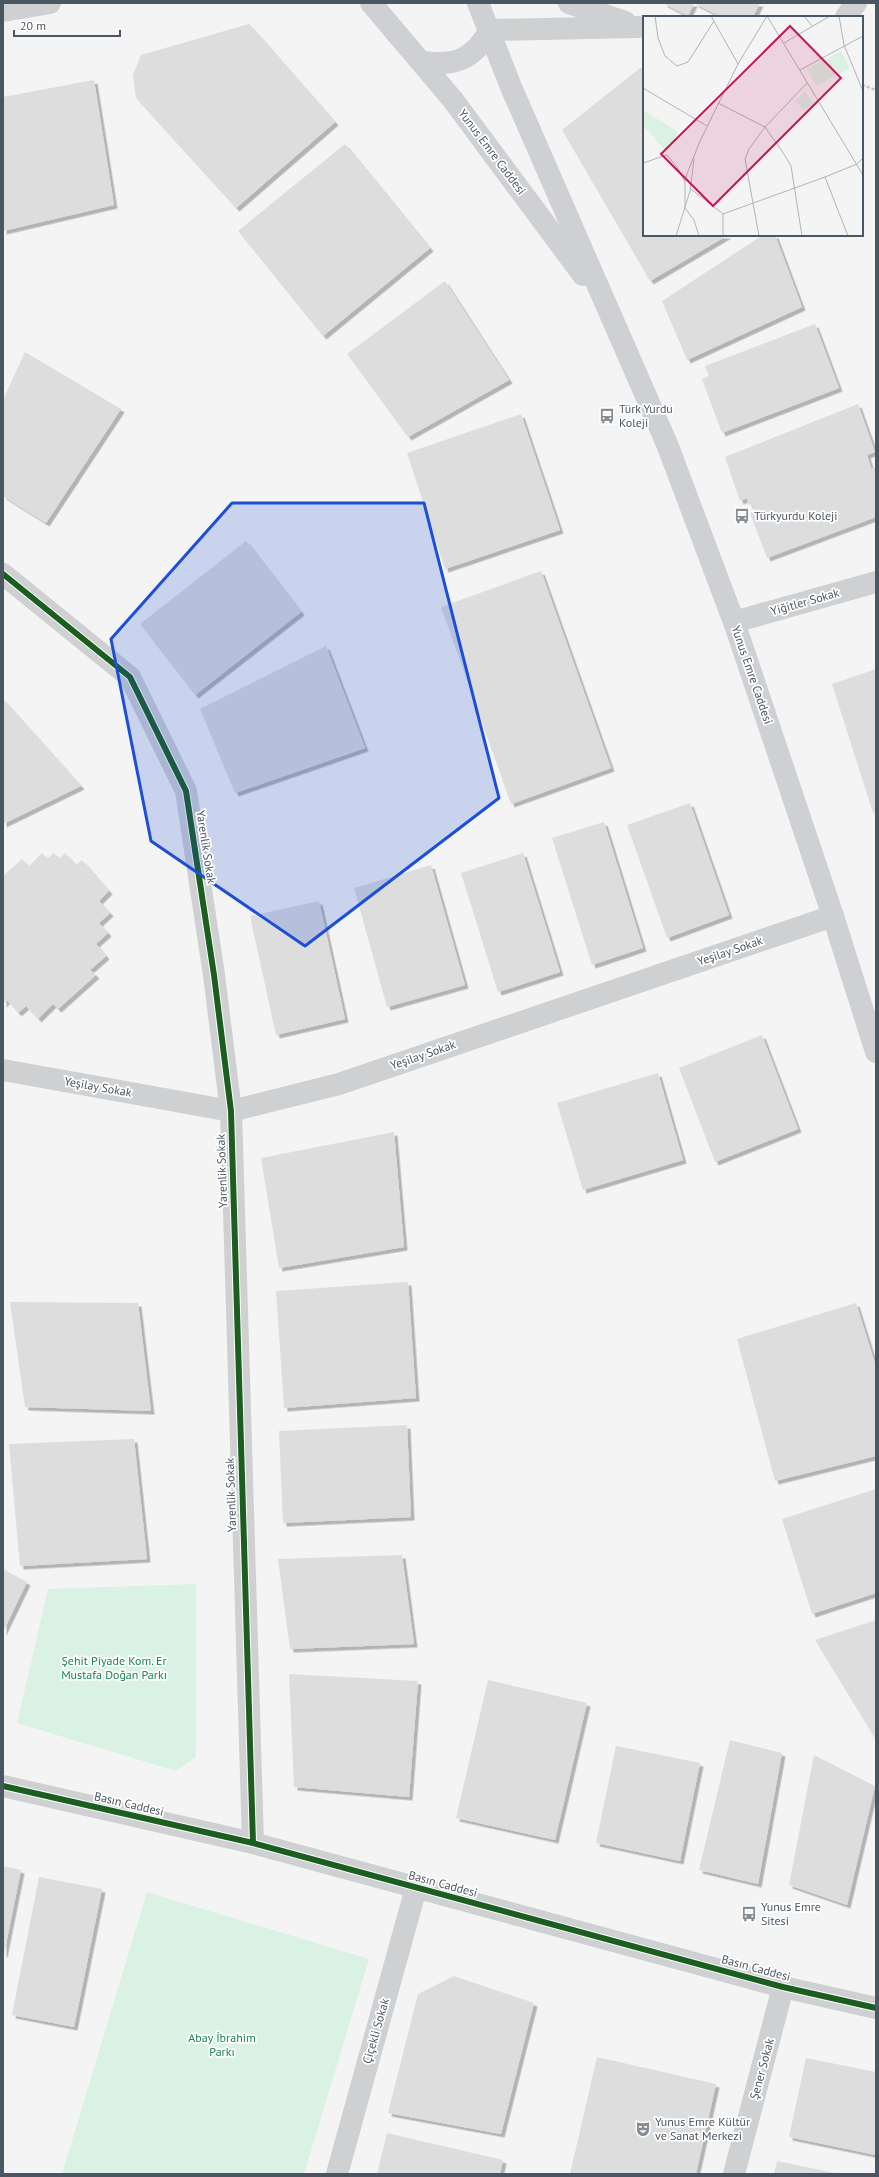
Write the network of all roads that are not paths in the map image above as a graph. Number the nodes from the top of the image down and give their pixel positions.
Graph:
1 (50, 3) edge
2 (372, 3) edge
3 (478, 3) edge
4 (570, 3) edge
5 (856, 3) edge
6 (3, 11) edge
7 (847, 16) edge
8 (641, 28) edge
9 (490, 30) junction
10 (423, 62) junction
11 (606, 306) junction
12 (3, 574) edge
13 (876, 582) edge
14 (734, 622) junction
15 (833, 916) junction
16 (876, 1052) edge
17 (3, 1070) edge
18 (231, 1111) junction
19 (3, 1786) edge
20 (253, 1843) junction
21 (416, 1888) junction
22 (783, 1987) junction
23 (876, 2008) edge
24 (337, 2174) edge
25 (734, 2174) edge

1 - 6 street
2 - 10 main road, Yunus Emre Caddesi
3 - 9 main road, Yunus Emre Caddesi
4 - 8 street
5 - 7 street
8 - 9 street
9 - 10 main road
9 - 11 main road, Yunus Emre Caddesi
10 - 11 main road, Yunus Emre Caddesi
11 - 14 main road, Yunus Emre Caddesi
12 - 18 street, Yarenlik Sokak
13 - 14 street, Yiğitler Sokak
14 - 15 main road, Yunus Emre Caddesi
15 - 16 main road, Yunus Emre Caddesi
15 - 18 street, Yeşilay Sokak
17 - 18 street, Yeşilay Sokak
18 - 20 street, Yarenlik Sokak
19 - 20 street, Basın Caddesi
20 - 21 street, Basın Caddesi
21 - 22 street, Basın Caddesi
21 - 24 street, Çiçekli Sokak
22 - 23 street, Basın Caddesi
22 - 25 street, Şener Sokak

